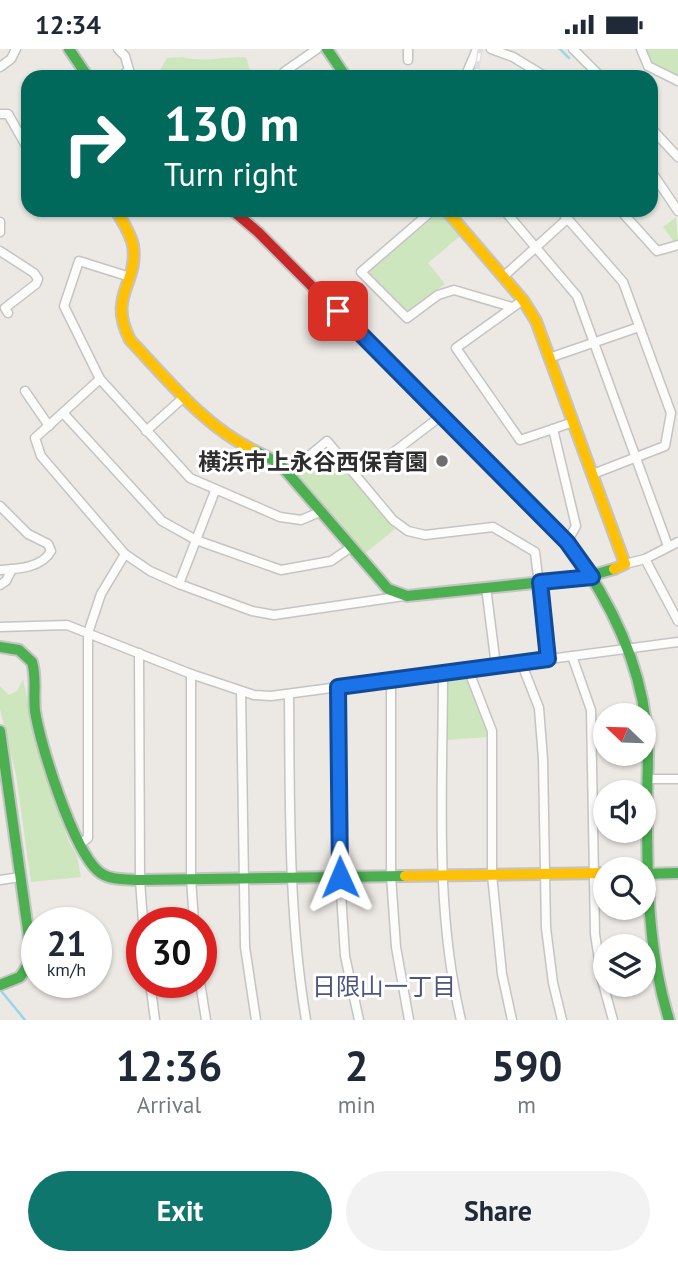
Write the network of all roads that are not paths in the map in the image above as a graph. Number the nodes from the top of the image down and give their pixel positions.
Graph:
1 (16, 49) edge
2 (69, 49) edge
3 (118, 49) edge
4 (317, 49) edge
5 (327, 49) edge
6 (408, 49) edge
7 (477, 49) edge
8 (491, 49) edge
9 (573, 49) edge
10 (641, 49) edge
11 (408, 59) dead end
12 (0, 67) edge
13 (83, 70) edge
14 (129, 70) edge
15 (287, 70) edge
16 (341, 70) edge
17 (468, 70) edge
18 (534, 70) edge
19 (594, 70) edge
20 (656, 70) edge
21 (658, 71) edge
22 (678, 81) edge
23 (0, 114) edge
24 (658, 136) edge
25 (21, 137) edge
26 (678, 157) edge
27 (658, 181) edge
28 (678, 211) edge
29 (120, 217) edge
30 (240, 217) edge
31 (425, 217) edge
32 (452, 217) edge
33 (510, 217) edge
34 (562, 217) edge
35 (568, 217) edge
36 (626, 217) edge
37 (0, 222) edge
38 (0, 232) edge
39 (678, 245) edge
40 (536, 247) junction
41 (0, 251) edge
42 (127, 276) junction
43 (503, 277) junction
44 (523, 300) junction
45 (512, 307) junction
46 (8, 313) dead end
47 (639, 327) junction
48 (596, 341) junction
49 (549, 358) junction
50 (100, 379) junction
51 (26, 391) dead end
52 (183, 398) junction
53 (64, 414) junction
54 (442, 416) junction
55 (573, 422) junction
56 (49, 426) junction
57 (553, 429) junction
58 (146, 431) junction
59 (636, 457) junction
60 (351, 470) junction
61 (287, 474) junction
62 (593, 474) junction
63 (215, 491) junction
64 (0, 506) edge
65 (320, 512) junction
66 (196, 540) junction
67 (567, 542) junction
68 (678, 542) edge
69 (668, 546) junction
70 (350, 548) junction
71 (125, 554) junction
72 (646, 559) junction
73 (625, 564) junction
74 (12, 569) junction
75 (0, 570) edge
76 (592, 577) junction
77 (540, 582) junction
78 (179, 584) junction
79 (0, 585) edge
80 (486, 587) junction
81 (407, 596) junction
82 (678, 621) edge
83 (0, 627) edge
84 (88, 633) junction
85 (678, 642) edge
86 (0, 647) edge
87 (629, 648) junction
88 (139, 653) junction
89 (572, 656) junction
90 (548, 659) junction
91 (521, 663) junction
92 (496, 666) junction
93 (468, 670) junction
94 (443, 673) junction
95 (191, 674) junction
96 (391, 680) junction
97 (338, 687) junction
98 (241, 691) junction
99 (289, 694) junction
100 (0, 731) edge
101 (647, 779) junction
102 (678, 779) edge
103 (80, 844) junction
104 (599, 857) edge
105 (646, 857) edge
106 (593, 873) edge
107 (678, 873) edge
108 (544, 874) junction
109 (656, 874) edge
110 (492, 875) junction
111 (391, 876) junction
112 (443, 876) junction
113 (20, 877) junction
114 (242, 877) junction
115 (291, 877) junction
116 (340, 877) junction
117 (191, 878) junction
118 (0, 880) edge
119 (140, 880) junction
120 (142, 907) edge
121 (193, 907) edge
122 (596, 920) edge
123 (650, 920) edge
124 (0, 985) edge
125 (152, 998) edge
126 (203, 998) edge
127 (155, 1020) edge
128 (206, 1020) edge
129 (256, 1020) edge
130 (306, 1020) edge
131 (359, 1020) edge
132 (409, 1020) edge
133 (461, 1020) edge
134 (512, 1020) edge
135 (562, 1020) edge
136 (613, 1020) edge
137 (669, 1020) edge

1 - 12 street
2 - 13 street
3 - 14 street
4 - 15 street
5 - 16 street
6 - 11 street
7 - 17 street
8 - 18 street
9 - 19 street
10 - 20 street
21 - 22 street
23 - 25 street
24 - 26 street
27 - 28 street
29 - 42 street
30 - 54 street
31 - 45 street
32 - 43 street
33 - 40 street
34 - 40 street
35 - 47 street
36 - 39 street
37 - 38 street
40 - 43 street
40 - 48 street
41 - 46 street
42 - 50 street
42 - 52 street
43 - 44 street
44 - 45 street
44 - 49 street
45 - 57 street
47 - 48 street
47 - 59 street
48 - 49 street
48 - 59 street
49 - 55 street
50 - 53 street
50 - 58 street
51 - 56 street
52 - 58 street
52 - 61 street
53 - 56 street
53 - 66 street
54 - 60 street
54 - 67 street
55 - 57 street
55 - 62 street
56 - 71 street
57 - 67 street
58 - 63 street
59 - 62 street
59 - 69 street
60 - 61 street
60 - 77 street
61 - 65 street
62 - 73 street
63 - 65 street
63 - 66 street
64 - 74 street
65 - 70 street
66 - 70 street
66 - 78 street
67 - 76 street
68 - 69 street
69 - 72 street
70 - 81 street
71 - 78 street
71 - 84 street
72 - 73 street
72 - 82 street
73 - 76 street
74 - 75 street
74 - 79 street
76 - 77 street
76 - 87 street
77 - 80 street
77 - 90 street
78 - 81 street
80 - 81 street
80 - 92 street
83 - 84 street
84 - 88 street
84 - 103 street
85 - 87 street
86 - 103 street
87 - 89 street
87 - 101 street
88 - 95 street
88 - 119 street
89 - 90 street
89 - 104 street
90 - 91 street
91 - 92 street
91 - 108 street
92 - 93 street
93 - 94 street
93 - 110 street
94 - 96 street
94 - 112 street
95 - 98 street
95 - 117 street
96 - 97 street
96 - 111 street
97 - 99 street
97 - 116 street
98 - 99 street
98 - 114 street
99 - 115 street
100 - 113 street
101 - 102 street
101 - 105 street
103 - 119 street
106 - 108 street
107 - 109 street
108 - 110 street
108 - 135 street
110 - 112 street
110 - 134 street
111 - 112 street
111 - 116 street
111 - 132 street
112 - 133 street
113 - 118 street
113 - 124 street
114 - 115 street
114 - 117 street
114 - 129 street
115 - 116 street
115 - 130 street
116 - 131 street
117 - 119 street
117 - 121 street
119 - 120 street
122 - 136 street
123 - 137 street
125 - 127 street
126 - 128 street

